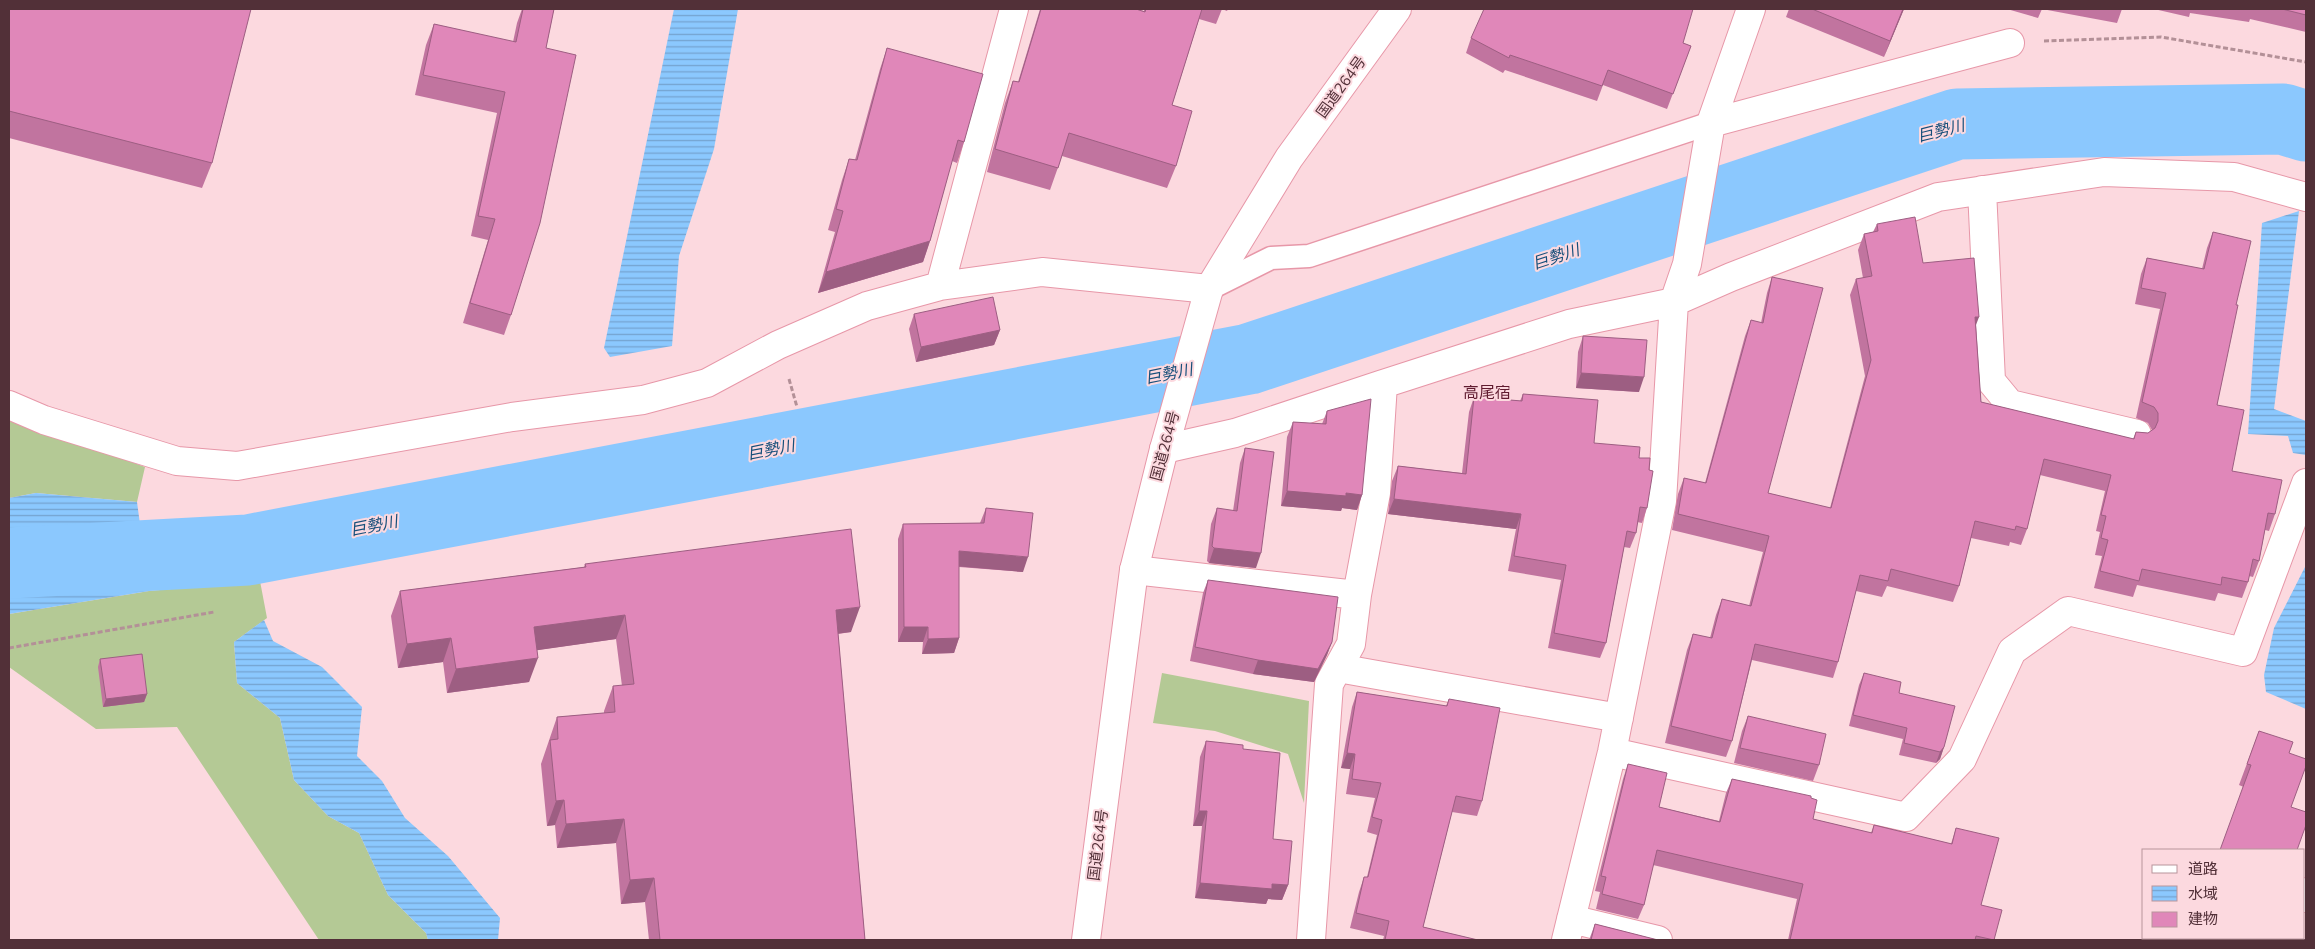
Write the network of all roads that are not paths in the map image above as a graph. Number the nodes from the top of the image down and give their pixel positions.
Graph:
1 (1014, 9) edge
2 (1397, 9) edge
3 (1752, 9) edge
4 (2010, 43) road end
5 (1711, 123) junction
6 (1982, 190) junction
7 (2306, 196) edge
8 (940, 286) junction
9 (1206, 299) junction
10 (1674, 302) junction
11 (1383, 384) junction
12 (9, 405) edge
13 (2137, 434) edge
14 (1164, 449) junction
15 (2306, 483) edge
16 (1134, 570) junction
17 (1357, 595) junction
18 (1338, 668) junction
19 (1619, 718) junction
20 (1612, 752) junction
21 (1568, 929) edge
22 (1086, 940) edge
23 (1311, 940) edge
24 (1658, 940) edge

1 - 8 main road
2 - 9 main road, 国道264号
3 - 5 main road
4 - 5 main road
5 - 9 lane
5 - 10 main road
6 - 7 main road
6 - 10 main road
6 - 13 main road
8 - 9 main road
8 - 12 main road
9 - 14 main road, 国道264号
10 - 11 main road
10 - 19 main road
11 - 14 main road
11 - 17 main road
14 - 16 main road, 国道264号
15 - 20 main road
16 - 17 main road
16 - 22 main road, 国道264号
17 - 18 main road
18 - 19 main road
18 - 23 main road
19 - 20 main road
20 - 21 main road
21 - 24 main road

